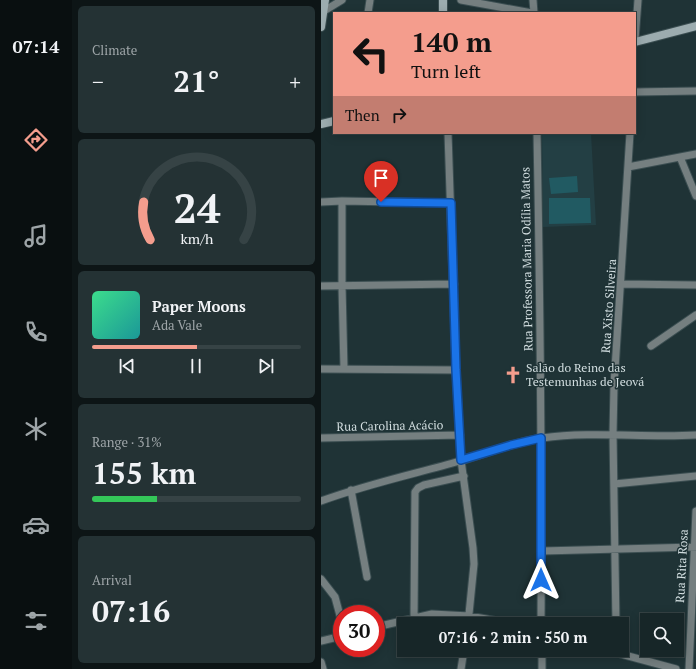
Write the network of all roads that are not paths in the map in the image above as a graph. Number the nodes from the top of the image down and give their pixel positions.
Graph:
1 (325, 0) edge
2 (342, 0) edge
3 (370, 0) edge
4 (443, 0) edge
5 (461, 0) edge
6 (533, 0) edge
7 (638, 0) edge
8 (324, 10) junction
9 (368, 12) edge
10 (443, 12) edge
11 (527, 12) edge
12 (533, 12) edge
13 (636, 21) edge
14 (696, 26) edge
15 (321, 27) edge
16 (636, 41) edge
17 (696, 91) edge
18 (636, 92) edge
19 (333, 121) edge
20 (321, 124) edge
21 (448, 134) edge
22 (537, 134) edge
23 (630, 134) edge
24 (696, 154) edge
25 (680, 157) junction
26 (628, 167) junction
27 (696, 196) edge
28 (342, 201) junction
29 (321, 202) edge
30 (451, 203) junction
31 (454, 284) junction
32 (621, 284) junction
33 (696, 284) edge
34 (321, 286) edge
35 (342, 286) junction
36 (696, 315) edge
37 (651, 346) dead end
38 (321, 368) edge
39 (344, 369) junction
40 (456, 370) junction
41 (613, 434) junction
42 (460, 435) junction
43 (696, 436) edge
44 (321, 438) edge
45 (541, 438) junction
46 (461, 460) junction
47 (464, 476) junction
48 (696, 476) edge
49 (614, 484) junction
50 (351, 490) junction
51 (321, 501) edge
52 (696, 512) edge
53 (695, 547) edge
54 (615, 549) junction
55 (542, 550) junction
56 (367, 577) dead end
57 (321, 579) edge
58 (337, 605) edge
59 (469, 616) junction
60 (414, 617) edge
61 (419, 617) edge
62 (475, 617) edge
63 (541, 617) edge
64 (616, 617) edge
65 (397, 622) edge
66 (385, 625) edge
67 (333, 638) edge
68 (321, 641) edge
69 (629, 655) edge
70 (463, 657) edge
71 (541, 657) edge
72 (321, 662) edge
73 (323, 669) edge
74 (461, 669) edge
75 (542, 669) edge
76 (676, 669) edge
77 (689, 669) edge

1 - 8 street
2 - 8 street
3 - 9 street
4 - 10 street
5 - 11 street
6 - 12 street
7 - 13 street
8 - 15 street
14 - 16 street
17 - 18 street
19 - 20 street
21 - 30 street
22 - 45 street, Rua Professora Maria Odília Matos
23 - 26 street, Rua Xisto Silveira
24 - 25 street
25 - 26 street
25 - 27 street
26 - 32 street, Rua Xisto Silveira
28 - 29 street
28 - 30 street
28 - 35 street
30 - 31 street
31 - 35 street
31 - 40 street
32 - 33 street
32 - 41 street, Rua Xisto Silveira
34 - 35 street
35 - 39 street
36 - 37 street
38 - 39 street
39 - 40 street
40 - 42 street
41 - 43 street
41 - 45 street
41 - 49 street, Rua Xisto Silveira
42 - 44 street, Rua Carolina Acácio
42 - 46 street
45 - 46 street
45 - 55 street, Rua Professora Maria Odília Matos
46 - 47 street
46 - 50 street
47 - 59 street
47 - 60 street
48 - 49 street
49 - 54 street, Rua Xisto Silveira
50 - 51 street
50 - 56 street
52 - 53 street, Rua Rita Rosa
53 - 54 street
53 - 77 street, Rua Rita Rosa
54 - 55 street
54 - 64 street, Rua Xisto Silveira
55 - 63 street, Rua Professora Maria Odília Matos
57 - 58 street
59 - 61 street
59 - 62 street
65 - 66 street
67 - 68 street
69 - 76 street
70 - 74 street
71 - 75 street
72 - 73 street

